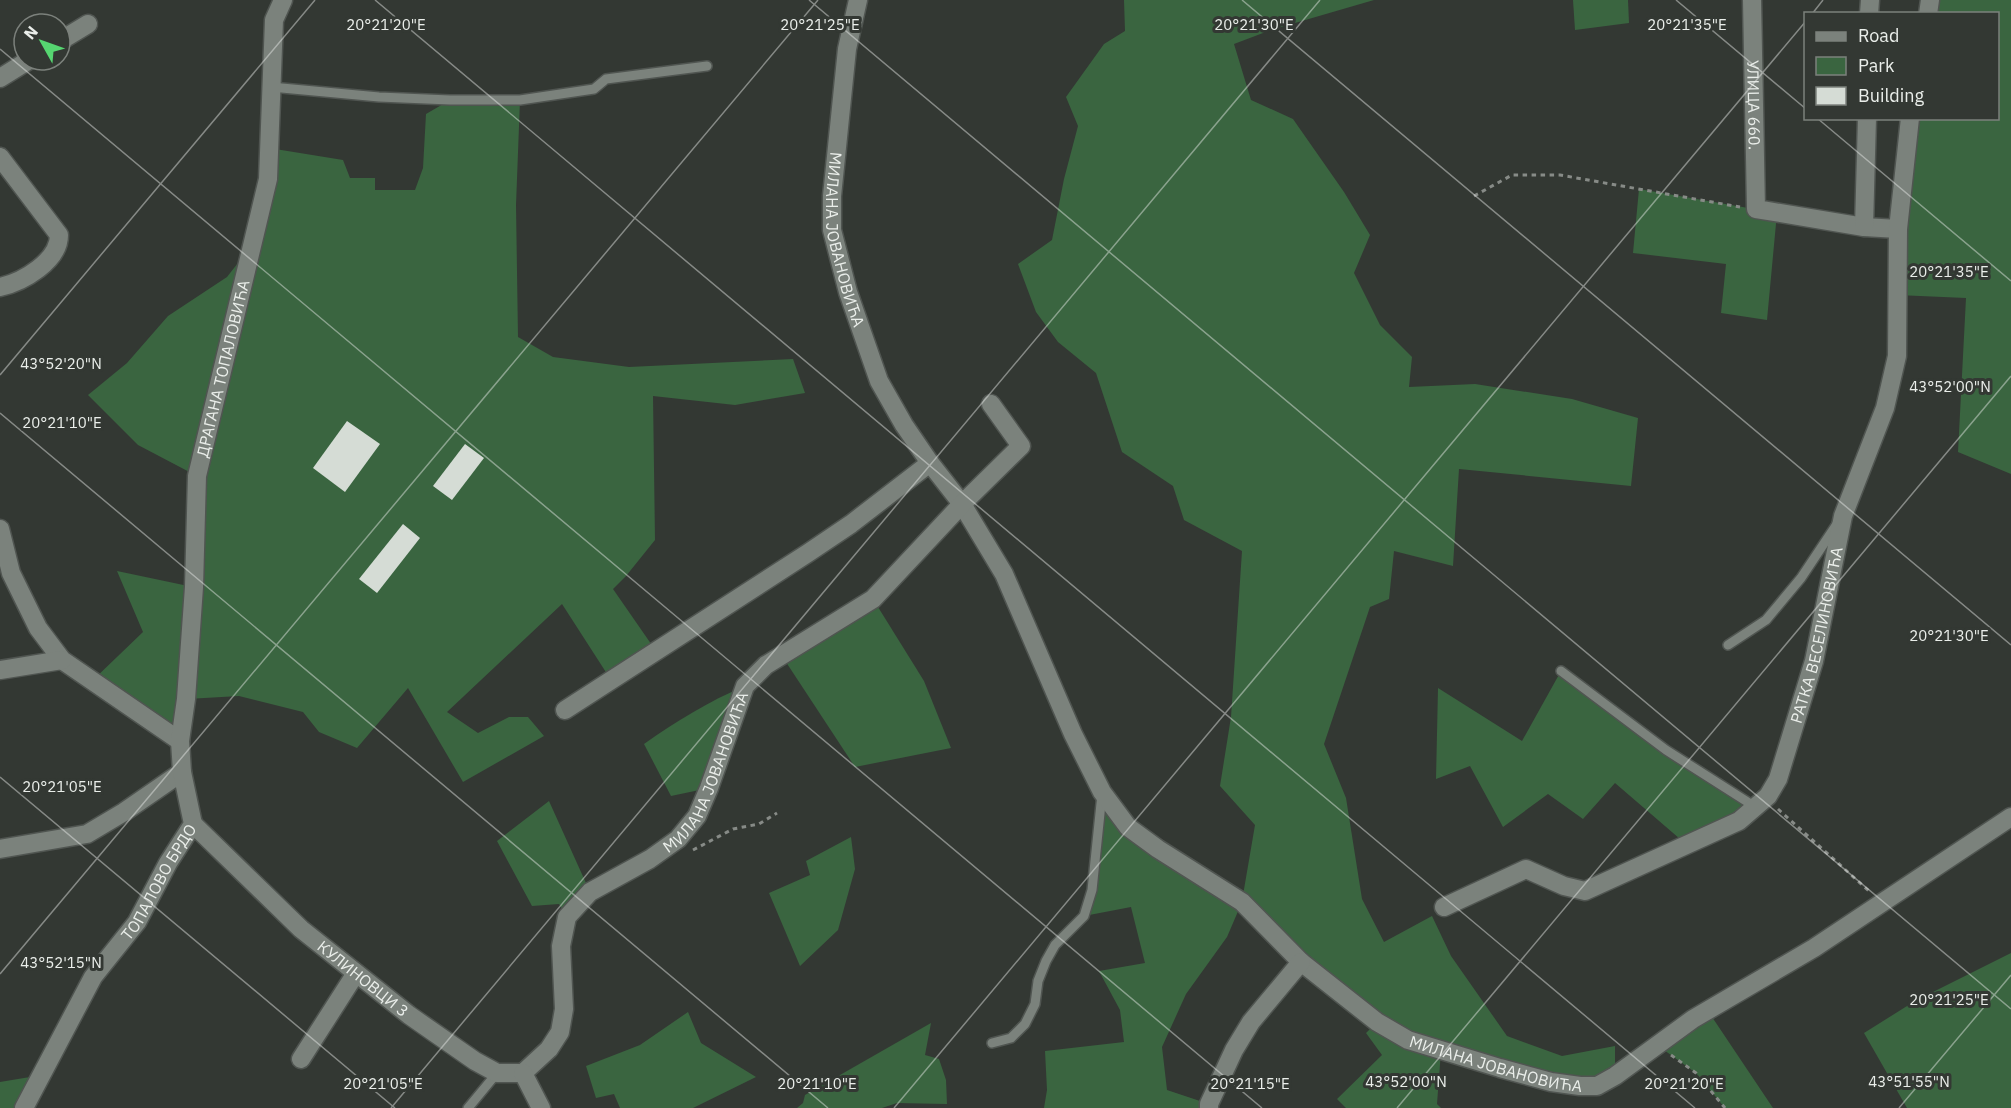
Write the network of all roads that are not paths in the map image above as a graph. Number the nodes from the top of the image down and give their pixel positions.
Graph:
1 (283, 0) edge
2 (858, 0) edge
3 (1752, 0) edge
4 (88, 24) dead end
5 (72, 34) edge
6 (707, 66) dead end
7 (271, 87) junction
8 (1867, 120) edge
9 (1910, 120) edge
10 (0, 157) edge
11 (1864, 227) junction
12 (1898, 230) junction
13 (0, 287) edge
14 (991, 404) dead end
15 (930, 464) junction
16 (962, 504) junction
17 (1843, 516) junction
18 (0, 529) edge
19 (1728, 645) dead end
20 (62, 660) junction
21 (0, 670) edge
22 (1562, 671) dead end
23 (566, 710) dead end
24 (180, 741) junction
25 (182, 771) junction
26 (1102, 792) junction
27 (1762, 802) junction
28 (2011, 817) edge
29 (193, 824) junction
30 (0, 849) edge
31 (1444, 907) dead end
32 (1301, 962) junction
33 (356, 973) junction
34 (992, 1042) dead end
35 (301, 1059) dead end
36 (497, 1073) junction
37 (523, 1073) junction
38 (24, 1108) edge
39 (468, 1108) edge
40 (541, 1108) edge
41 (1209, 1108) edge

1 - 7 street, ДРАГАНА ТОПАЛОВИЋА
2 - 15 street, МИЛАНА ЈОВАНОВИЋА
3 - 11 street, УЛИЦА 660.
4 - 5 street
6 - 7 lane
7 - 24 street, ДРАГАНА ТОПАЛОВИЋА
8 - 11 street
9 - 12 street, РАТКА ВЕСЕЛИНОВИЋА
10 - 13 street
11 - 12 street
12 - 17 street, РАТКА ВЕСЕЛИНОВИЋА
14 - 16 street
15 - 16 street, МИЛАНА ЈОВАНОВИЋА
15 - 23 street
16 - 26 street, МИЛАНА ЈОВАНОВИЋА
16 - 37 street, МИЛАНА ЈОВАНОВИЋА
17 - 19 lane
17 - 27 street, РАТКА ВЕСЕЛИНОВИЋА
18 - 20 street
20 - 21 street
20 - 24 street
22 - 27 lane
24 - 25 street, ТОПАЛОВО БРДО
25 - 29 street, ТОПАЛОВО БРДО
25 - 30 street
26 - 32 street, МИЛАНА ЈОВАНОВИЋА
26 - 34 lane
27 - 31 street
28 - 32 street, МИЛАНА ЈОВАНОВИЋА
29 - 33 street, КУЛИНОВЦИ 3
29 - 38 street, ТОПАЛОВО БРДО
32 - 41 street
33 - 35 street
33 - 36 street, КУЛИНОВЦИ 3
36 - 37 street, КУЛИНОВЦИ 3
36 - 39 lane
37 - 40 street

